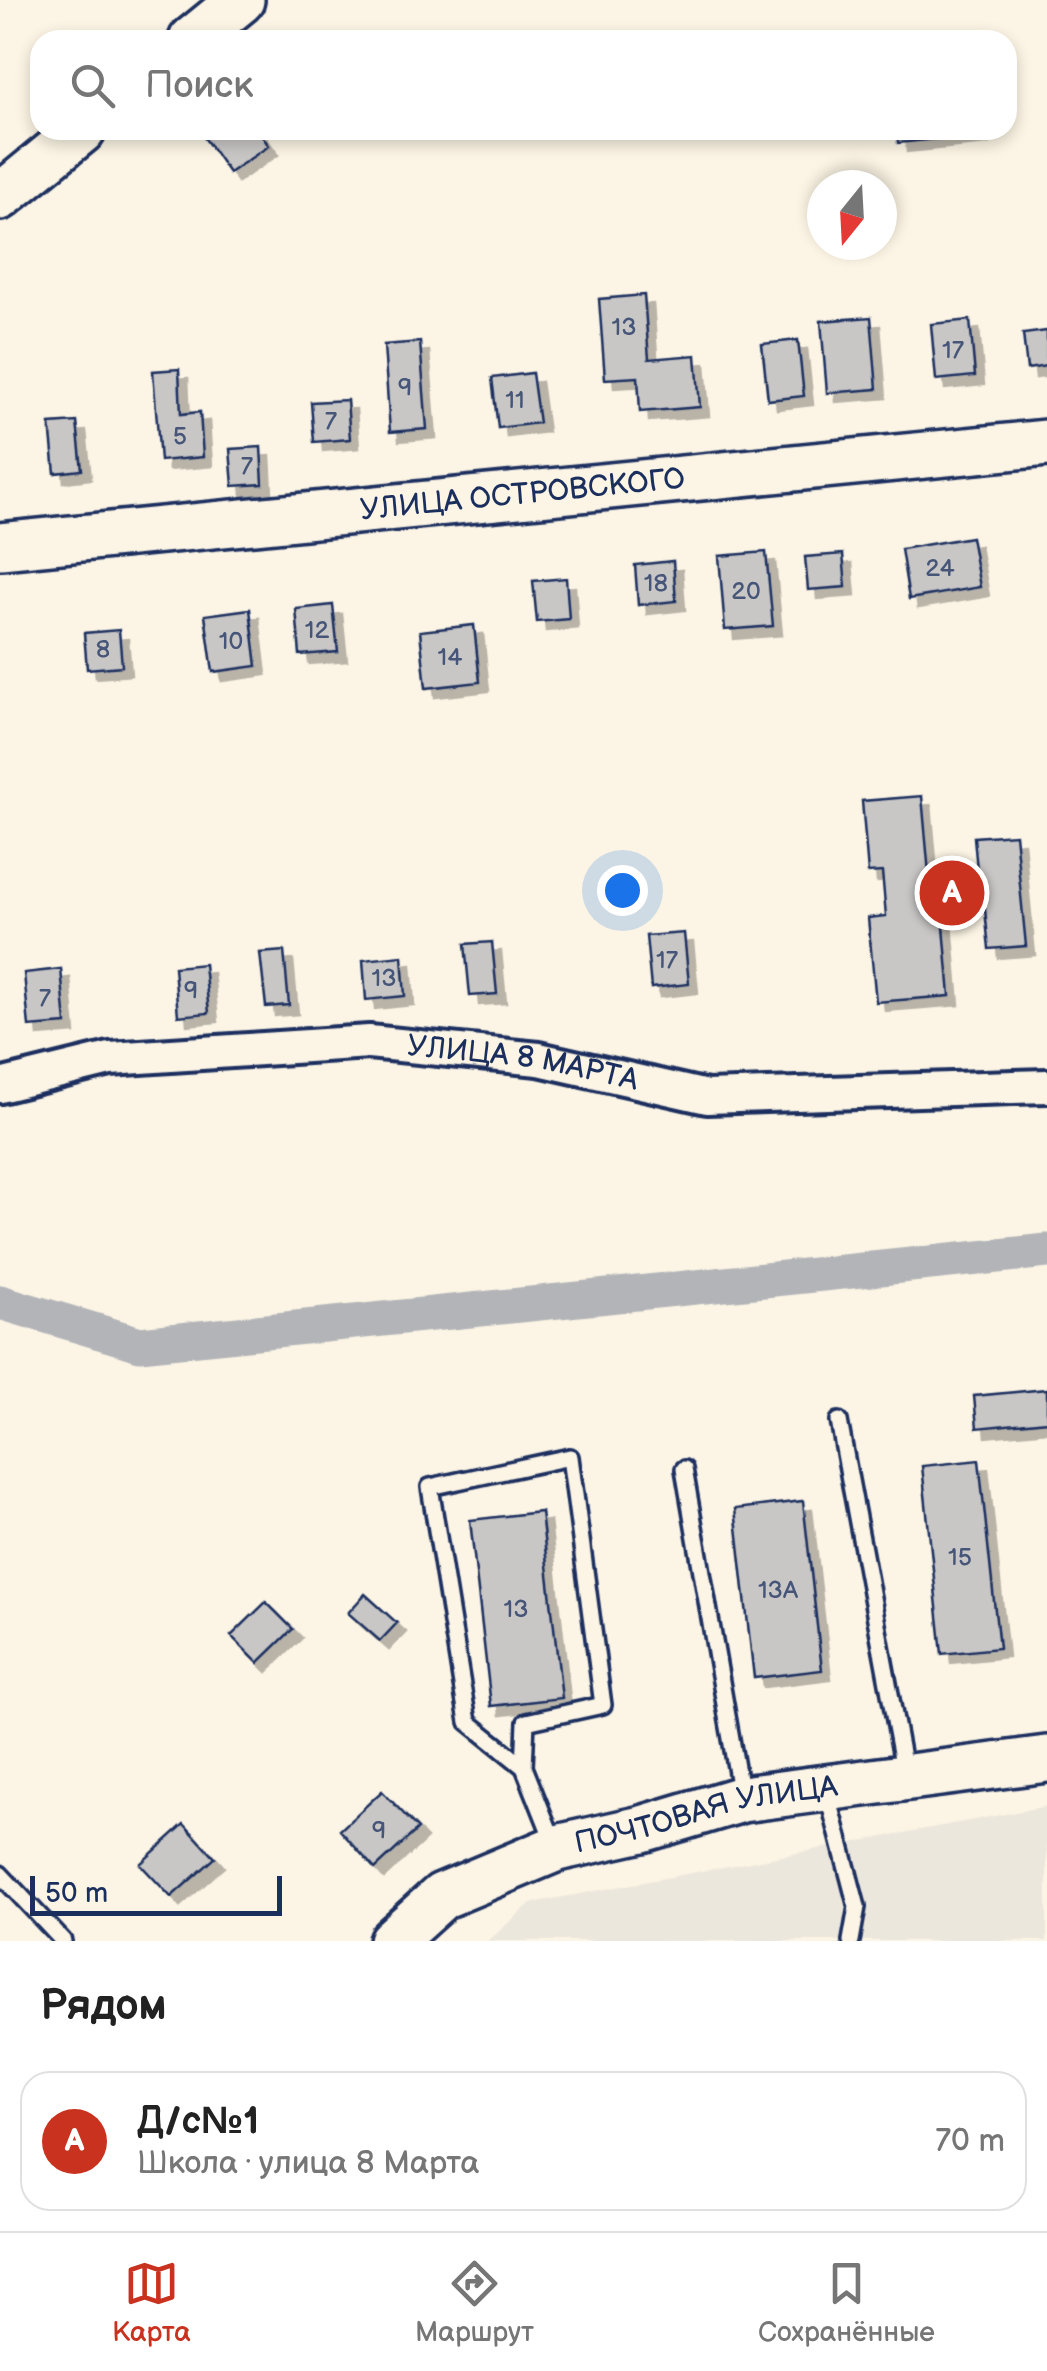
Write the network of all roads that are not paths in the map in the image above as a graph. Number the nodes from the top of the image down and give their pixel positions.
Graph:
1 (241, 0) edge
2 (204, 30) edge
3 (70, 140) edge
4 (0, 197) edge
5 (1047, 442) edge
6 (0, 546) edge
7 (0, 1086) edge
8 (1047, 1086) edge
9 (839, 1421) dead end
10 (684, 1469) dead end
11 (1047, 1759) edge
12 (524, 1767) junction
13 (906, 1778) junction
14 (826, 1788) junction
15 (742, 1800) junction
16 (557, 1848) junction
17 (0, 1874) edge
18 (63, 1941) edge
19 (392, 1941) edge
20 (851, 1941) edge

1 - 2 street
3 - 4 street
5 - 6 street, УЛИЦА ОСТРОВСКОГО
7 - 8 street, УЛИЦА 8 МАРТА
9 - 13 lane
10 - 15 lane
11 - 13 street, ПОЧТОВАЯ УЛИЦА
12 - 12 lane
12 - 16 lane
13 - 14 street, ПОЧТОВАЯ УЛИЦА
14 - 15 street, ПОЧТОВАЯ УЛИЦА
14 - 20 lane
15 - 16 street, ПОЧТОВАЯ УЛИЦА
16 - 19 street, ПОЧТОВАЯ УЛИЦА
17 - 18 lane

